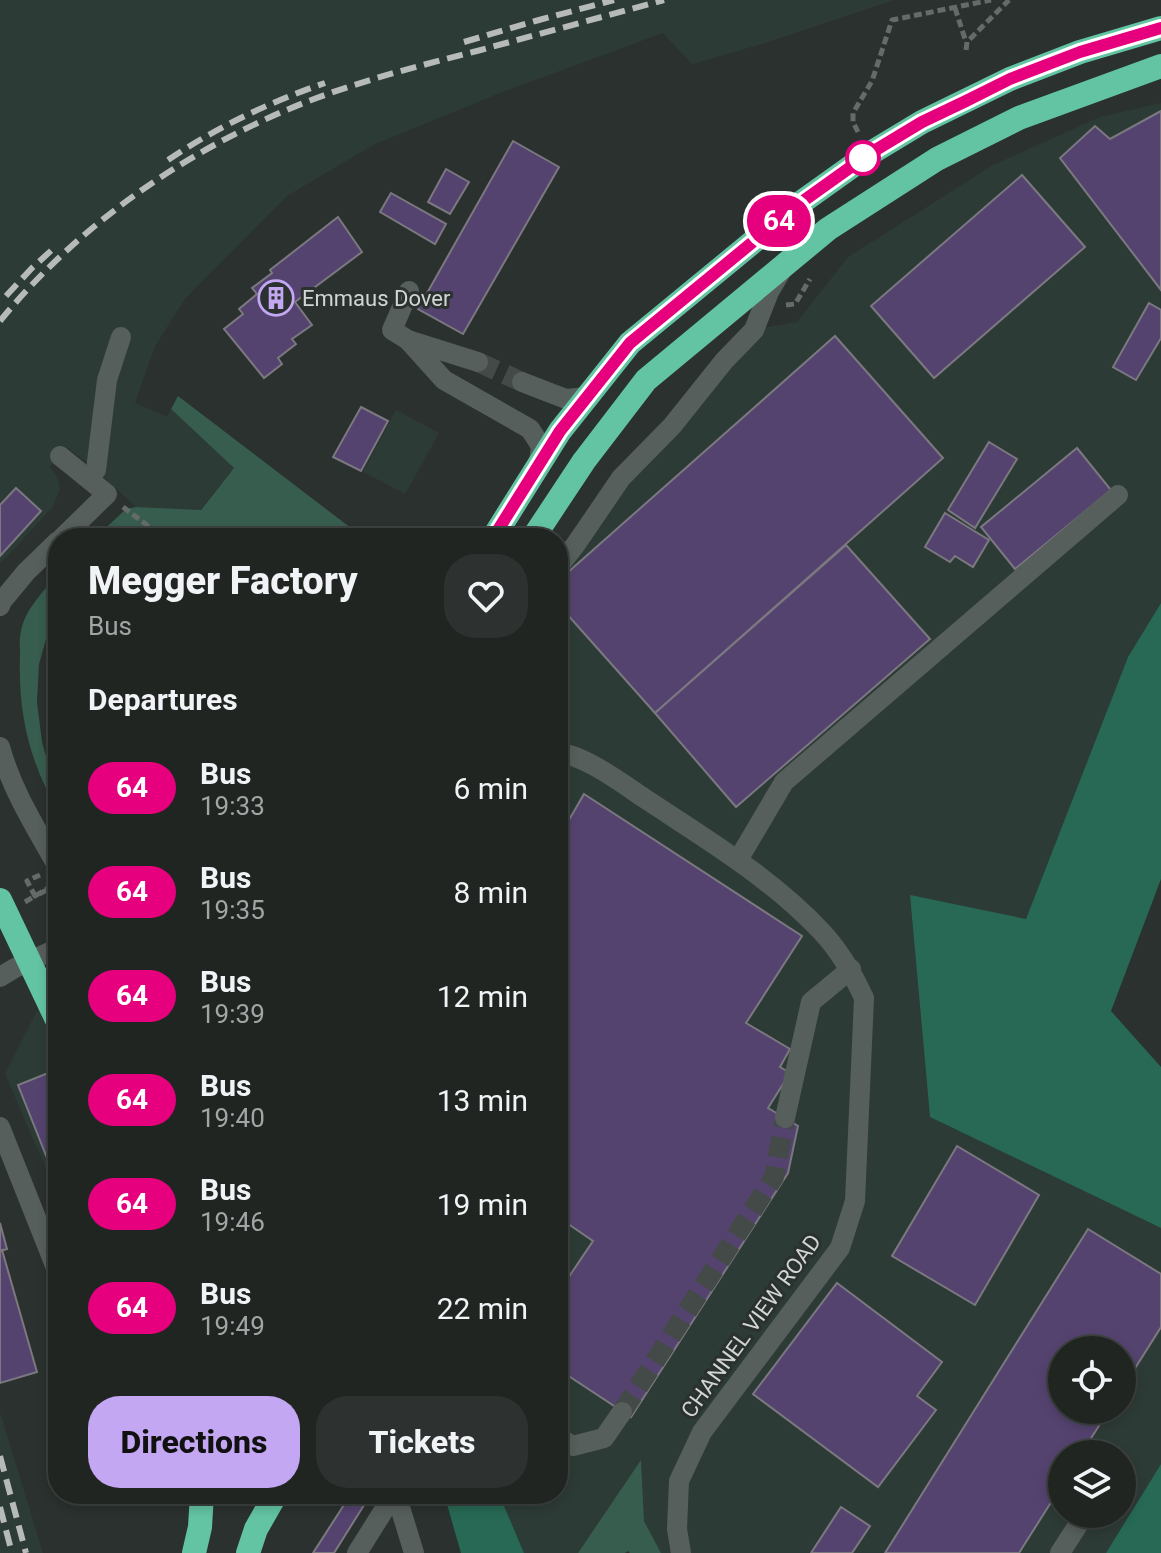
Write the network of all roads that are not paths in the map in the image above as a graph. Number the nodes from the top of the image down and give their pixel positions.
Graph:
1 (1161, 28) edge
2 (1161, 66) edge
3 (786, 263) junction
4 (409, 291) dead end
5 (121, 337) dead end
6 (408, 340) junction
7 (478, 362) tunnel mouth
8 (522, 382) tunnel mouth
9 (588, 397) junction
10 (60, 456) dead end
11 (539, 463) junction
12 (88, 478) junction
13 (1118, 495) dead end
14 (72, 528) edge
15 (499, 528) edge
16 (540, 528) edge
17 (48, 551) edge
18 (568, 554) edge
19 (0, 606) edge
20 (0, 747) edge
21 (568, 754) edge
22 (48, 850) edge
23 (738, 860) junction
24 (3, 906) edge
25 (48, 953) edge
26 (851, 969) junction
27 (0, 977) edge
28 (48, 1001) edge
29 (785, 1118) tunnel mouth
30 (0, 1127) edge
31 (48, 1248) edge
32 (622, 1412) tunnel mouth
33 (568, 1443) edge
34 (201, 1504) edge
35 (270, 1504) edge
36 (389, 1504) edge
37 (398, 1504) edge
38 (1076, 1528) edge
39 (194, 1553) edge
40 (248, 1553) edge
41 (357, 1553) edge
42 (414, 1553) edge
43 (681, 1553) edge
44 (1060, 1553) edge

1 - 9 highway
2 - 3 highway
3 - 16 highway
3 - 18 street
4 - 6 street
5 - 12 street
6 - 7 street
6 - 11 street
8 - 9 street
9 - 11 highway
10 - 12 street
11 - 15 highway
12 - 14 street
13 - 23 street
17 - 19 street
20 - 22 street
21 - 23 street, CHANNEL VIEW ROAD
23 - 26 street, CHANNEL VIEW ROAD
24 - 28 highway
25 - 27 street
26 - 29 street
26 - 43 street, CHANNEL VIEW ROAD
30 - 31 street
32 - 33 street
34 - 39 highway
35 - 40 highway
36 - 41 street
37 - 42 street
38 - 44 street

